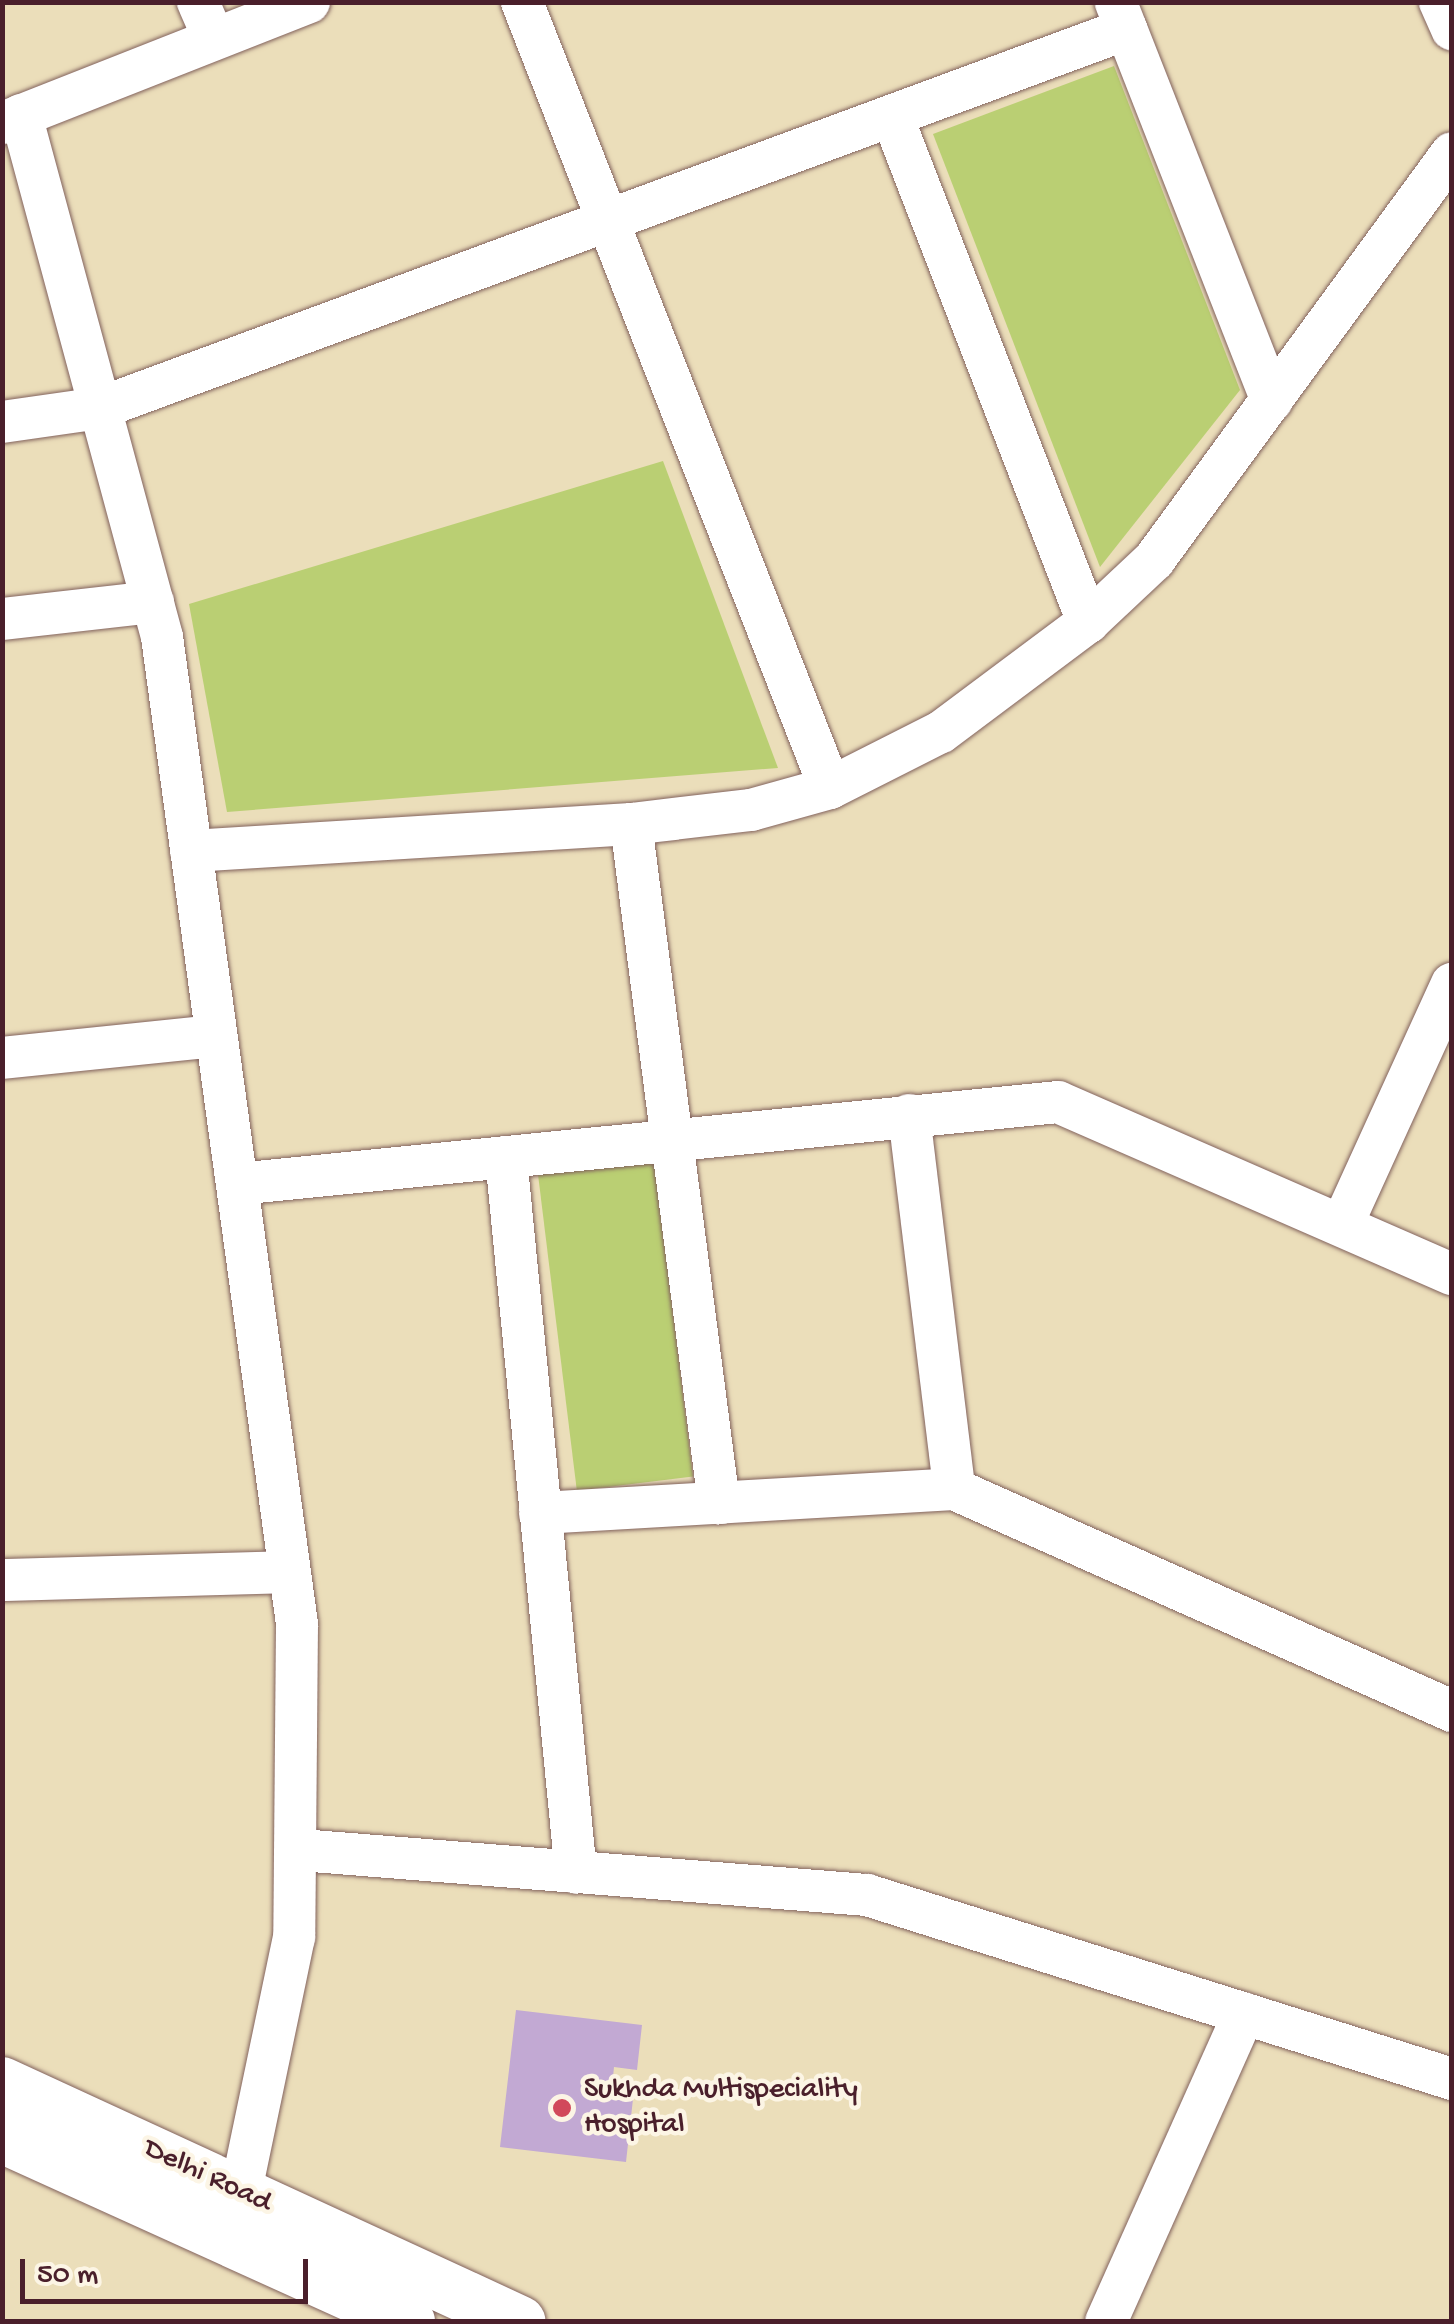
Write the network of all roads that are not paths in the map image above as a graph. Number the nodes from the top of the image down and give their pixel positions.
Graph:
1 (310, 2) edge
2 (522, 2) edge
3 (1440, 2) edge
4 (1121, 16) edge
5 (206, 21) edge
6 (1452, 29) edge
7 (892, 116) junction
8 (12, 119) edge
9 (1452, 153) edge
10 (608, 221) junction
11 (1272, 400) junction
12 (100, 408) junction
13 (2, 422) edge
14 (153, 602) junction
15 (2, 618) edge
16 (1088, 622) junction
17 (830, 788) junction
18 (632, 824) junction
19 (191, 851) junction
20 (1452, 984) edge
21 (216, 1036) junction
22 (2, 1058) edge
23 (909, 1115) junction
24 (670, 1139) junction
25 (506, 1156) junction
26 (237, 1184) junction
27 (1342, 1225) junction
28 (1452, 1274) edge
29 (954, 1489) junction
30 (719, 1503) junction
31 (540, 1513) junction
32 (289, 1572) junction
33 (2, 1580) edge
34 (1452, 1711) edge
35 (300, 1850) junction
36 (576, 1873) junction
37 (1244, 2013) junction
38 (1452, 2079) edge
39 (2, 2083) edge
40 (2, 2137) edge
41 (237, 2218) junction
42 (409, 2322) edge
43 (520, 2322) edge
44 (1106, 2322) edge

1 - 5 street
2 - 10 street
3 - 6 street
4 - 7 street
4 - 11 street
5 - 8 street
7 - 10 street
7 - 16 street
8 - 12 street
9 - 11 street
10 - 12 street
10 - 17 street
11 - 16 street
12 - 13 street
12 - 14 street
14 - 15 street
14 - 19 street
16 - 17 street
17 - 18 street
18 - 19 street
18 - 24 street
19 - 21 street
20 - 27 street
21 - 22 street
21 - 26 street
23 - 24 street
23 - 27 street
23 - 29 street
24 - 25 street
24 - 30 street
25 - 26 street
25 - 31 street
26 - 32 street
27 - 28 street
29 - 30 street
29 - 34 street
30 - 31 street
31 - 36 street
32 - 33 street
32 - 35 street
35 - 36 street
35 - 41 street
36 - 37 street
37 - 38 street
37 - 44 street
39 - 41 main road, Delhi Road
40 - 41 main road, Delhi Road
41 - 42 main road, Delhi Road
41 - 43 main road, Delhi Road

